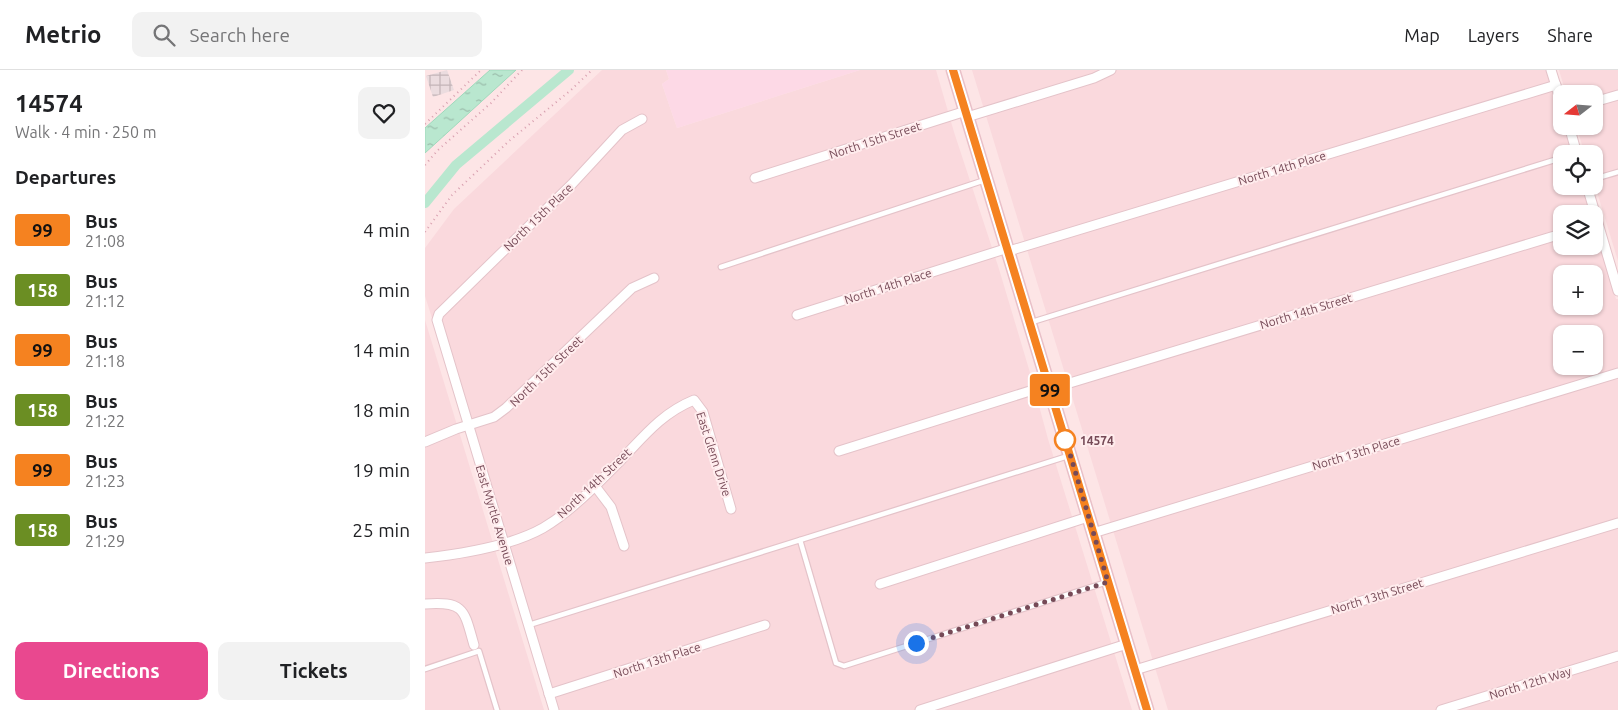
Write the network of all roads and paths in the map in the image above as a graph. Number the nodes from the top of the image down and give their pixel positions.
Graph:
1 (481, 70) edge
2 (521, 70) edge
3 (592, 70) edge
4 (953, 70) edge
5 (1111, 70) edge
6 (1551, 70) edge
7 (1556, 85) edge
8 (1553, 86) edge
9 (1618, 95) edge
10 (1603, 99) edge
11 (967, 114) junction
12 (643, 119) dead end
13 (425, 124) edge
14 (1553, 160) edge
15 (425, 164) edge
16 (1618, 172) edge
17 (1603, 176) edge
18 (755, 178) dead end
19 (987, 179) junction
20 (425, 232) edge
21 (1553, 236) edge
22 (1603, 247) edge
23 (1008, 249) junction
24 (721, 267) dead end
25 (654, 278) dead end
26 (1618, 291) edge
27 (797, 315) dead end
28 (437, 320) joint
29 (1030, 322) junction
30 (1618, 373) edge
31 (1050, 387) junction
32 (694, 400) joint
33 (468, 425) junction
34 (425, 442) edge
35 (839, 451) dead end
36 (1070, 455) junction
37 (595, 486) junction
38 (731, 509) dead end
39 (1088, 517) junction
40 (1618, 523) edge
41 (1093, 533) junction
42 (800, 540) junction
43 (503, 543) junction
44 (625, 546) dead end
45 (425, 558) edge
46 (1108, 582) junction
47 (880, 584) dead end
48 (425, 604) edge
49 (529, 625) junction
50 (765, 625) dead end
51 (1127, 644) junction
52 (474, 645) dead end
53 (1618, 656) edge
54 (425, 668) edge
55 (1135, 670) junction
56 (549, 694) junction
57 (1455, 708) edge
58 (1145, 709) edge
59 (497, 710) edge
60 (554, 710) edge
61 (920, 710) edge
62 (1441, 710) edge

1 - 13 path
2 - 15 path
3 - 20 path
4 - 11 main road
5 - 11 street, North 15th Street
6 - 7 street
8 - 23 street, North 14th Place
9 - 10 street
11 - 18 street, North 15th Street
11 - 19 main road
12 - 28 street, North 15th Place
14 - 29 lane
16 - 17 lane
19 - 23 main road
19 - 24 lane
21 - 31 street, North 14th Street
22 - 26 street
23 - 27 street, North 14th Place
23 - 29 main road
25 - 33 street, North 15th Street
28 - 33 street, East Myrtle Avenue
29 - 31 main road
30 - 41 street, North 13th Place
31 - 35 street, North 14th Street
31 - 36 main road
32 - 37 street, North 14th Street
32 - 38 street, East Glenn Drive
33 - 34 street, North 15th Street
33 - 43 street, East Myrtle Avenue
36 - 39 main road
36 - 42 lane
37 - 43 street, North 14th Street
37 - 44 street
39 - 41 main road
39 - 47 street
40 - 55 street, North 13th Street
41 - 46 main road
42 - 46 lane
42 - 49 lane
43 - 45 street, North 14th Street
43 - 49 street, East Myrtle Avenue
46 - 51 main road
48 - 52 street
49 - 56 street, East Myrtle Avenue
50 - 56 street, North 13th Place
51 - 55 main road
51 - 61 street
53 - 57 street, North 12th Way
54 - 59 lane
55 - 58 main road
56 - 60 street, East Myrtle Avenue
57 - 62 street, North 12th Way

